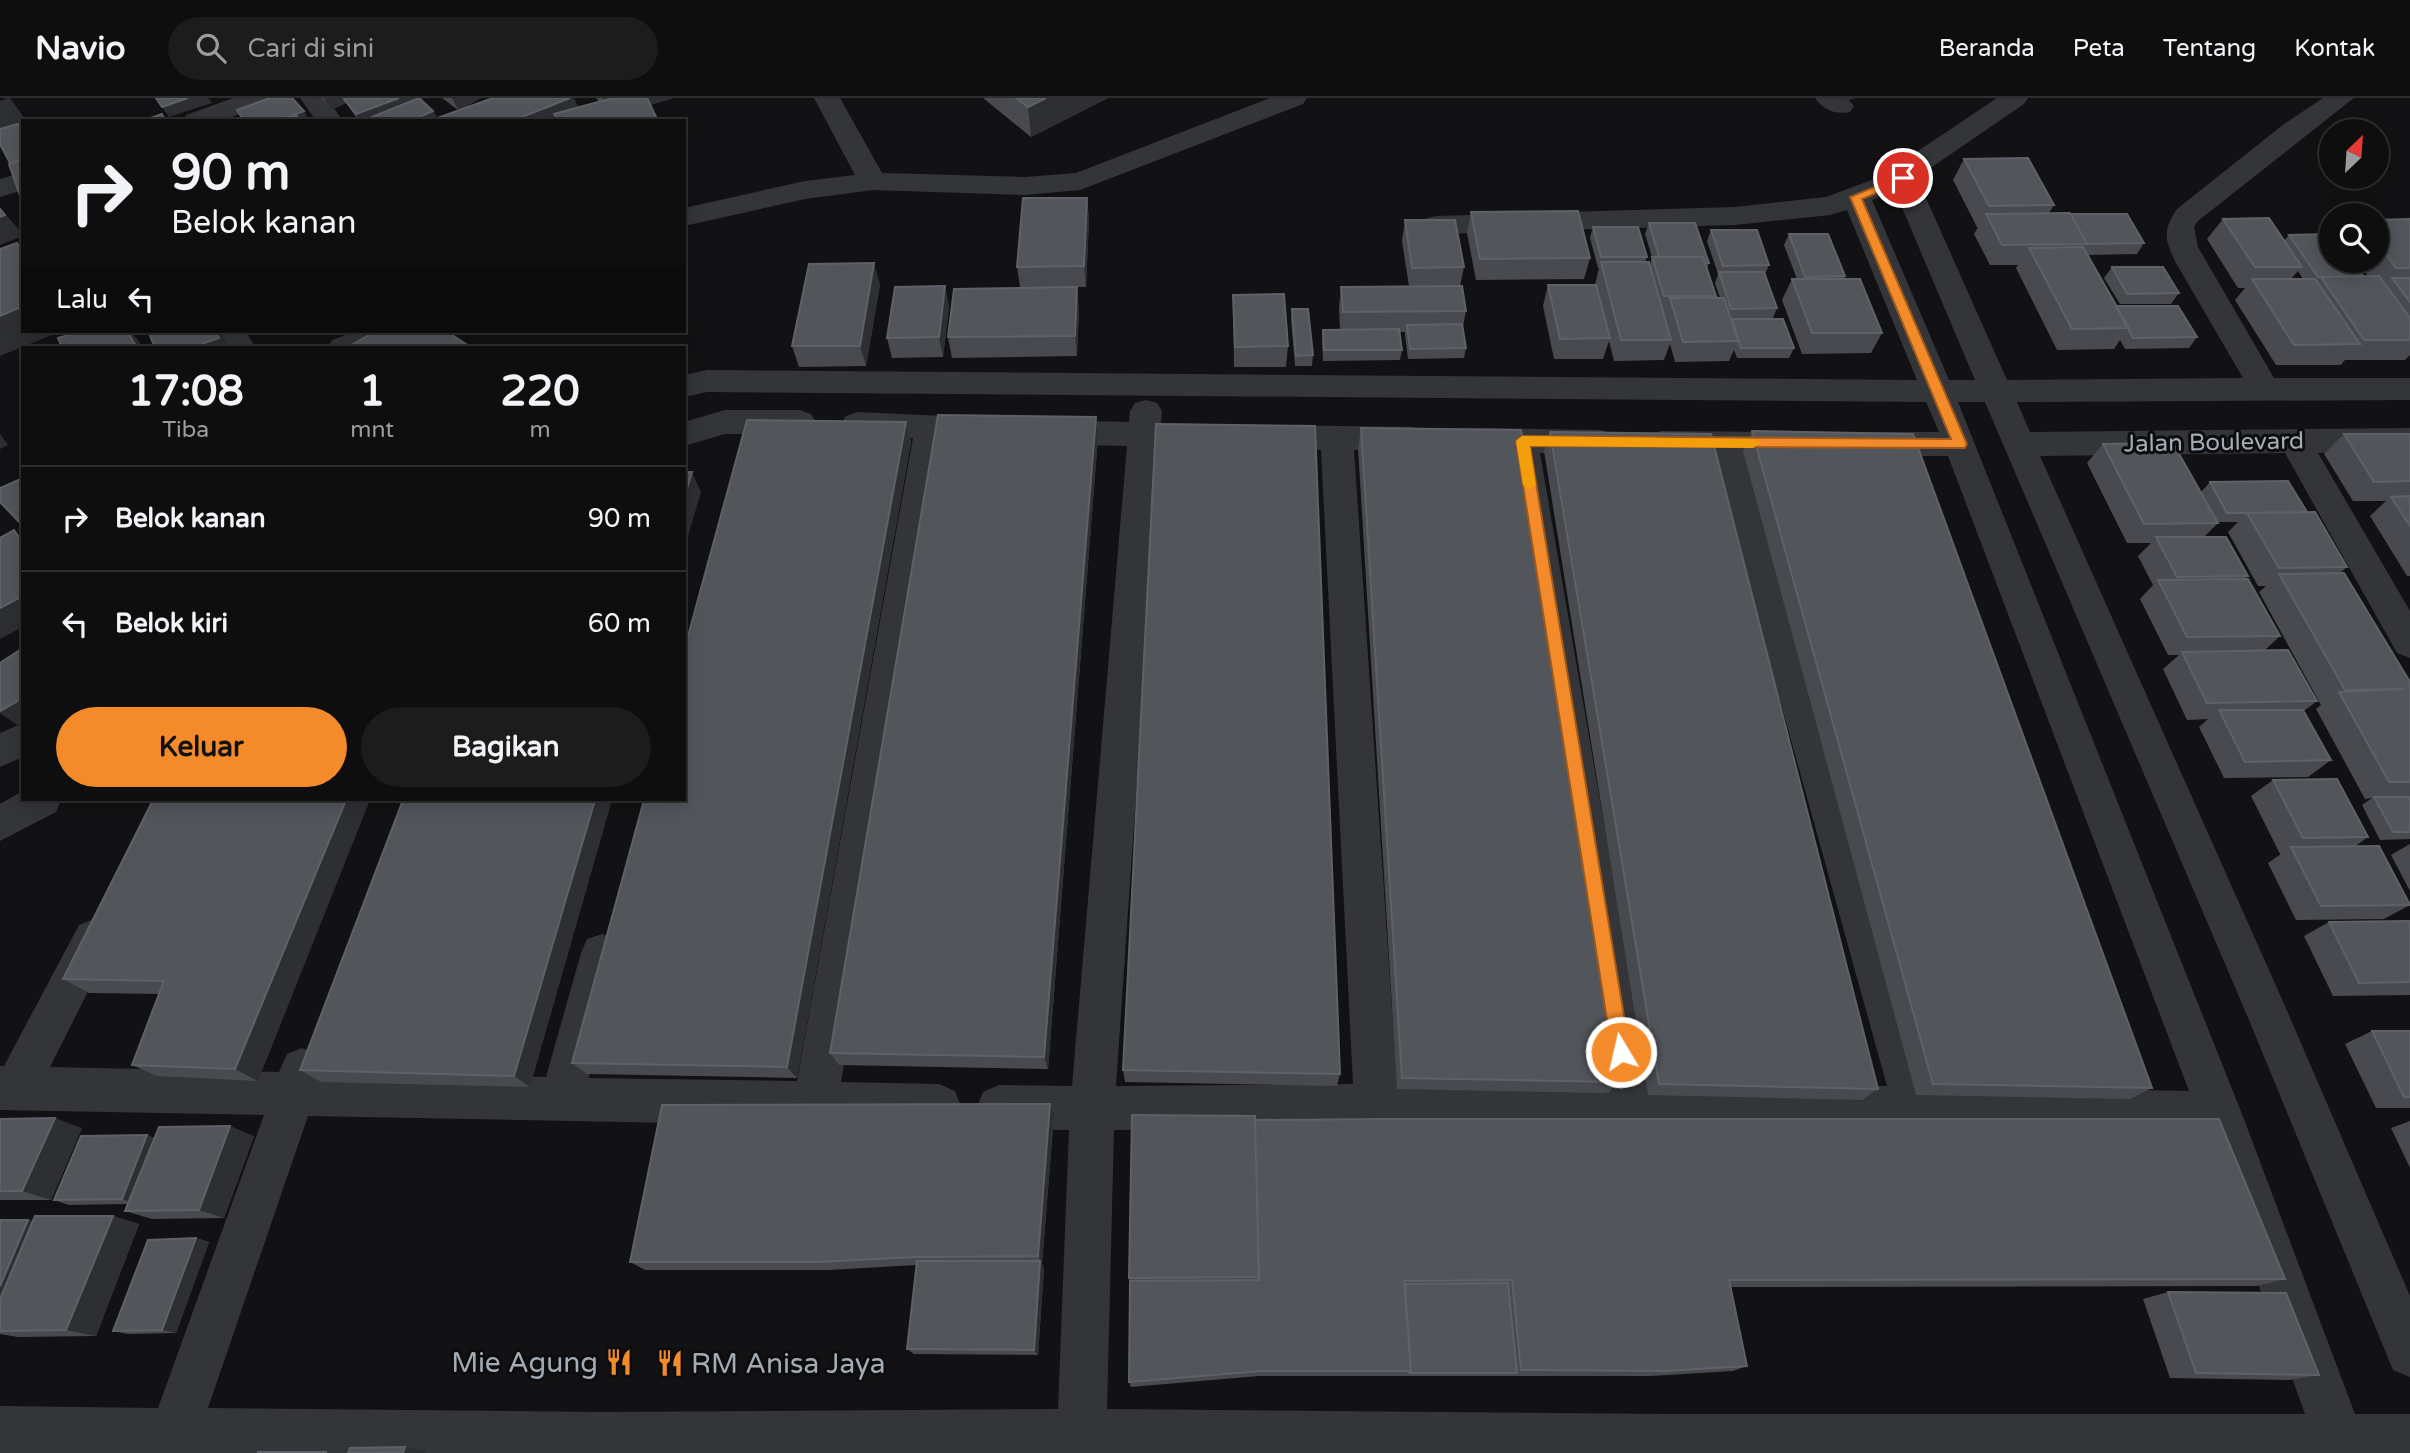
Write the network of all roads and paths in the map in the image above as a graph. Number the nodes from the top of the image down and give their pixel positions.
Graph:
1 (257, 98) edge
2 (313, 98) edge
3 (1294, 98) edge
4 (2015, 98) edge
5 (2341, 98) edge
6 (831, 99) edge
7 (201, 119) edge
8 (329, 119) edge
9 (1903, 178) junction
10 (873, 181) junction
11 (21, 182) edge
12 (0, 188) edge
13 (1856, 197) junction
14 (686, 217) edge
15 (1437, 225) edge
16 (381, 333) edge
17 (348, 346) edge
18 (1148, 382) junction
19 (686, 386) edge
20 (2264, 387) junction
21 (2410, 388) edge
22 (1939, 391) junction
23 (1995, 391) junction
24 (931, 427) junction
25 (686, 433) edge
26 (1145, 436) junction
27 (1337, 437) junction
28 (2410, 440) edge
29 (1522, 441) junction
30 (2295, 442) junction
31 (1725, 443) junction
32 (1960, 444) junction
33 (2018, 444) junction
34 (2410, 643) edge
35 (21, 739) edge
36 (0, 751) edge
37 (40, 801) edge
38 (0, 824) edge
39 (110, 908) edge
40 (612, 916) edge
41 (317, 1029) edge
42 (8, 1088) edge
43 (292, 1093) junction
44 (562, 1097) junction
45 (815, 1103) junction
46 (1376, 1105) junction
47 (1630, 1105) junction
48 (1915, 1107) junction
49 (1092, 1109) junction
50 (2220, 1114) junction
51 (2410, 1353) edge
52 (0, 1431) edge
53 (174, 1434) junction
54 (2410, 1438) edge
55 (1081, 1443) edge
56 (2341, 1446) edge

1 - 7 street
2 - 8 street
3 - 10 street
4 - 9 street
5 - 20 street
6 - 10 street
9 - 13 street
9 - 23 street
10 - 14 street
11 - 12 street
13 - 15 street
13 - 22 street
16 - 17 street
18 - 19 street
18 - 22 street
18 - 26 street
20 - 21 street
20 - 23 street
22 - 23 street
22 - 32 street
23 - 33 street
24 - 25 street
24 - 26 street
24 - 45 street
26 - 27 street
26 - 49 street
27 - 29 street
27 - 46 street
28 - 30 street, Jalan Boulevard
29 - 31 street
29 - 47 street
30 - 33 street, Jalan Boulevard
30 - 34 street
31 - 32 street
31 - 48 street
32 - 50 street
33 - 51 street
35 - 36 street
37 - 38 street
39 - 42 street
40 - 44 street
41 - 43 street
42 - 43 street
43 - 44 street
43 - 53 street
44 - 45 street
45 - 49 street
46 - 47 street
46 - 49 street
47 - 48 street
48 - 50 street
49 - 55 street
50 - 56 street
52 - 53 street
53 - 55 street
54 - 56 street
55 - 56 street

